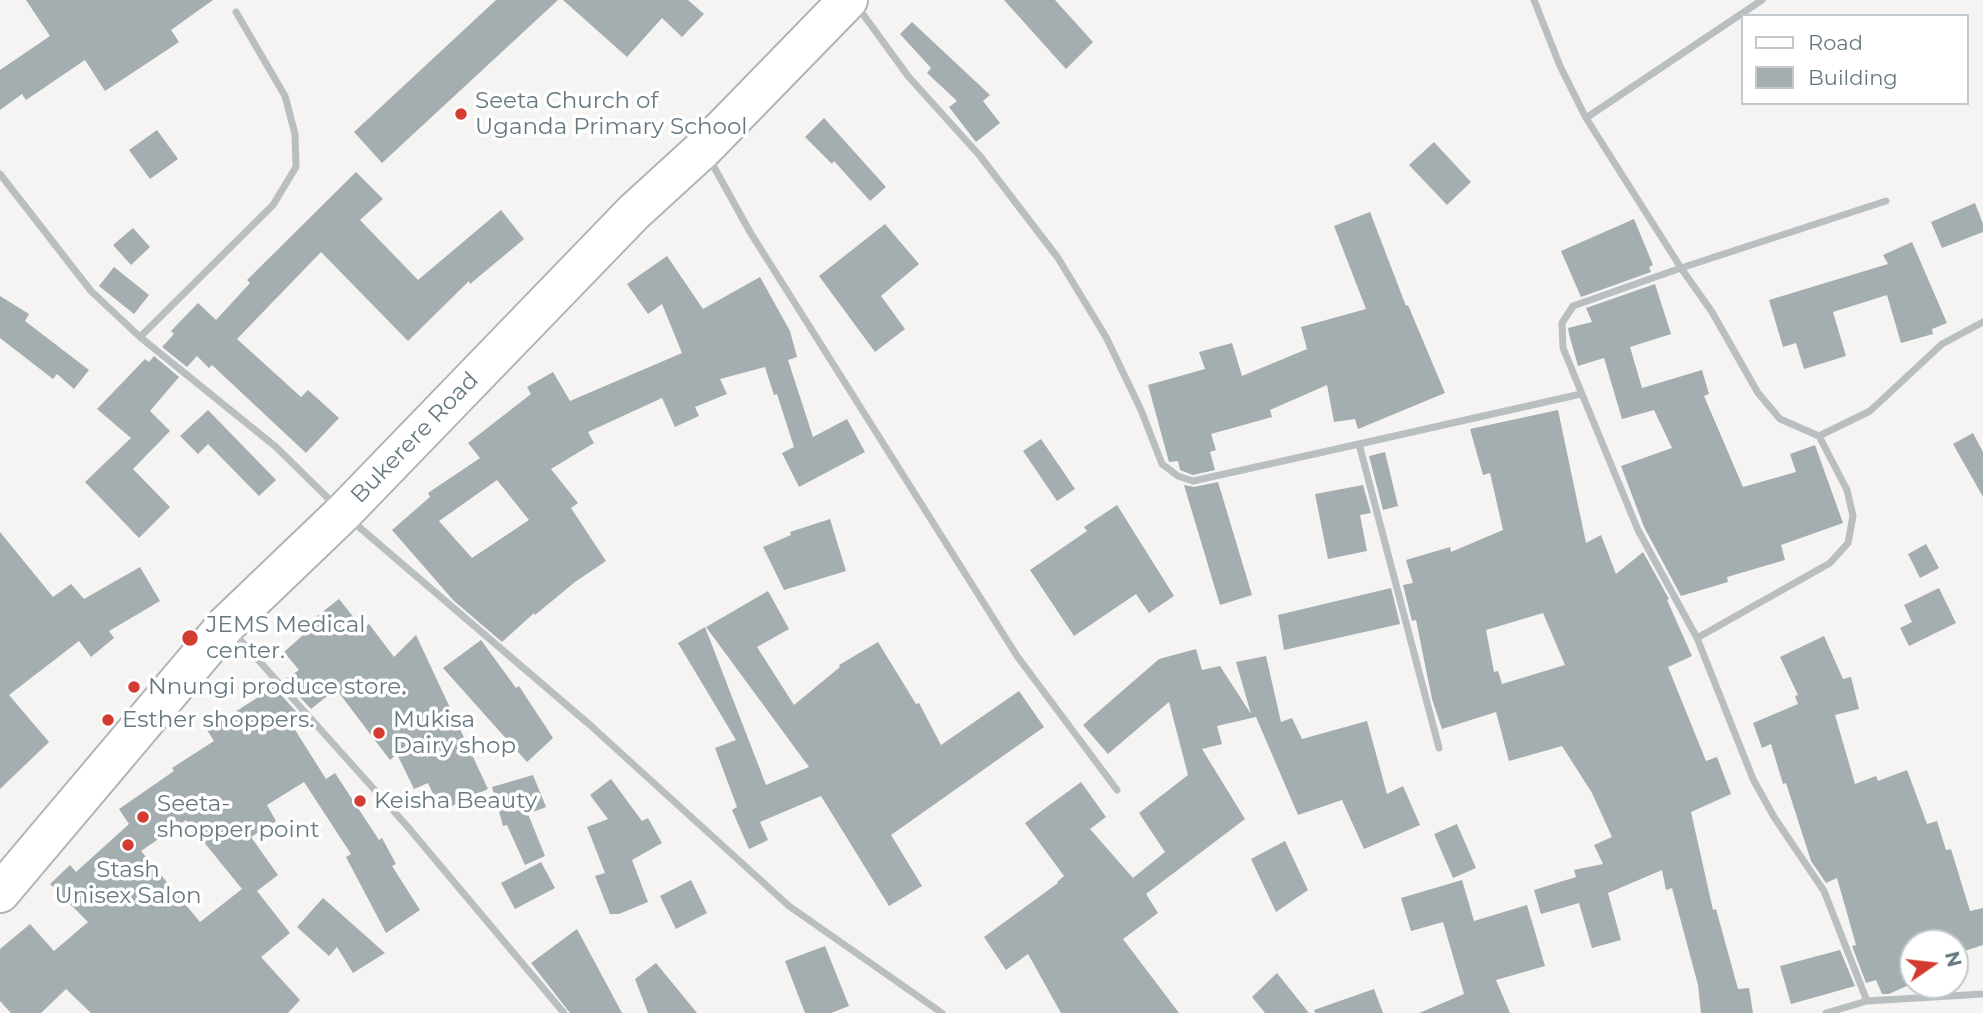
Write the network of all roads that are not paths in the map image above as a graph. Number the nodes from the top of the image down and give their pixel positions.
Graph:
1 (850, 0) edge
2 (1534, 0) edge
3 (1762, 0) edge
4 (236, 12) dead end
5 (1587, 118) junction
6 (704, 148) junction
7 (0, 174) edge
8 (1886, 201) dead end
9 (1681, 268) junction
10 (1983, 322) edge
11 (140, 337) junction
12 (1581, 394) junction
13 (1819, 436) junction
14 (1359, 444) junction
15 (343, 513) junction
16 (226, 625) junction
17 (1697, 638) junction
18 (1439, 748) dead end
19 (1117, 790) dead end
20 (0, 893) edge
21 (1983, 994) edge
22 (1867, 1001) junction
23 (564, 1013) edge
24 (942, 1013) edge
25 (1826, 1013) edge

1 - 6 main road, Bukerere Road
1 - 14 street
2 - 5 street
3 - 5 street
4 - 11 street
5 - 9 street
6 - 15 main road, Bukerere Road
6 - 19 street
7 - 11 street
8 - 9 street
9 - 12 street
9 - 13 street
10 - 13 street
11 - 15 street
12 - 14 street
12 - 17 street
13 - 17 street
14 - 18 street
15 - 16 main road, Bukerere Road
15 - 24 street
16 - 20 main road, Bukerere Road
16 - 23 street
17 - 22 street
21 - 22 street
22 - 25 street

